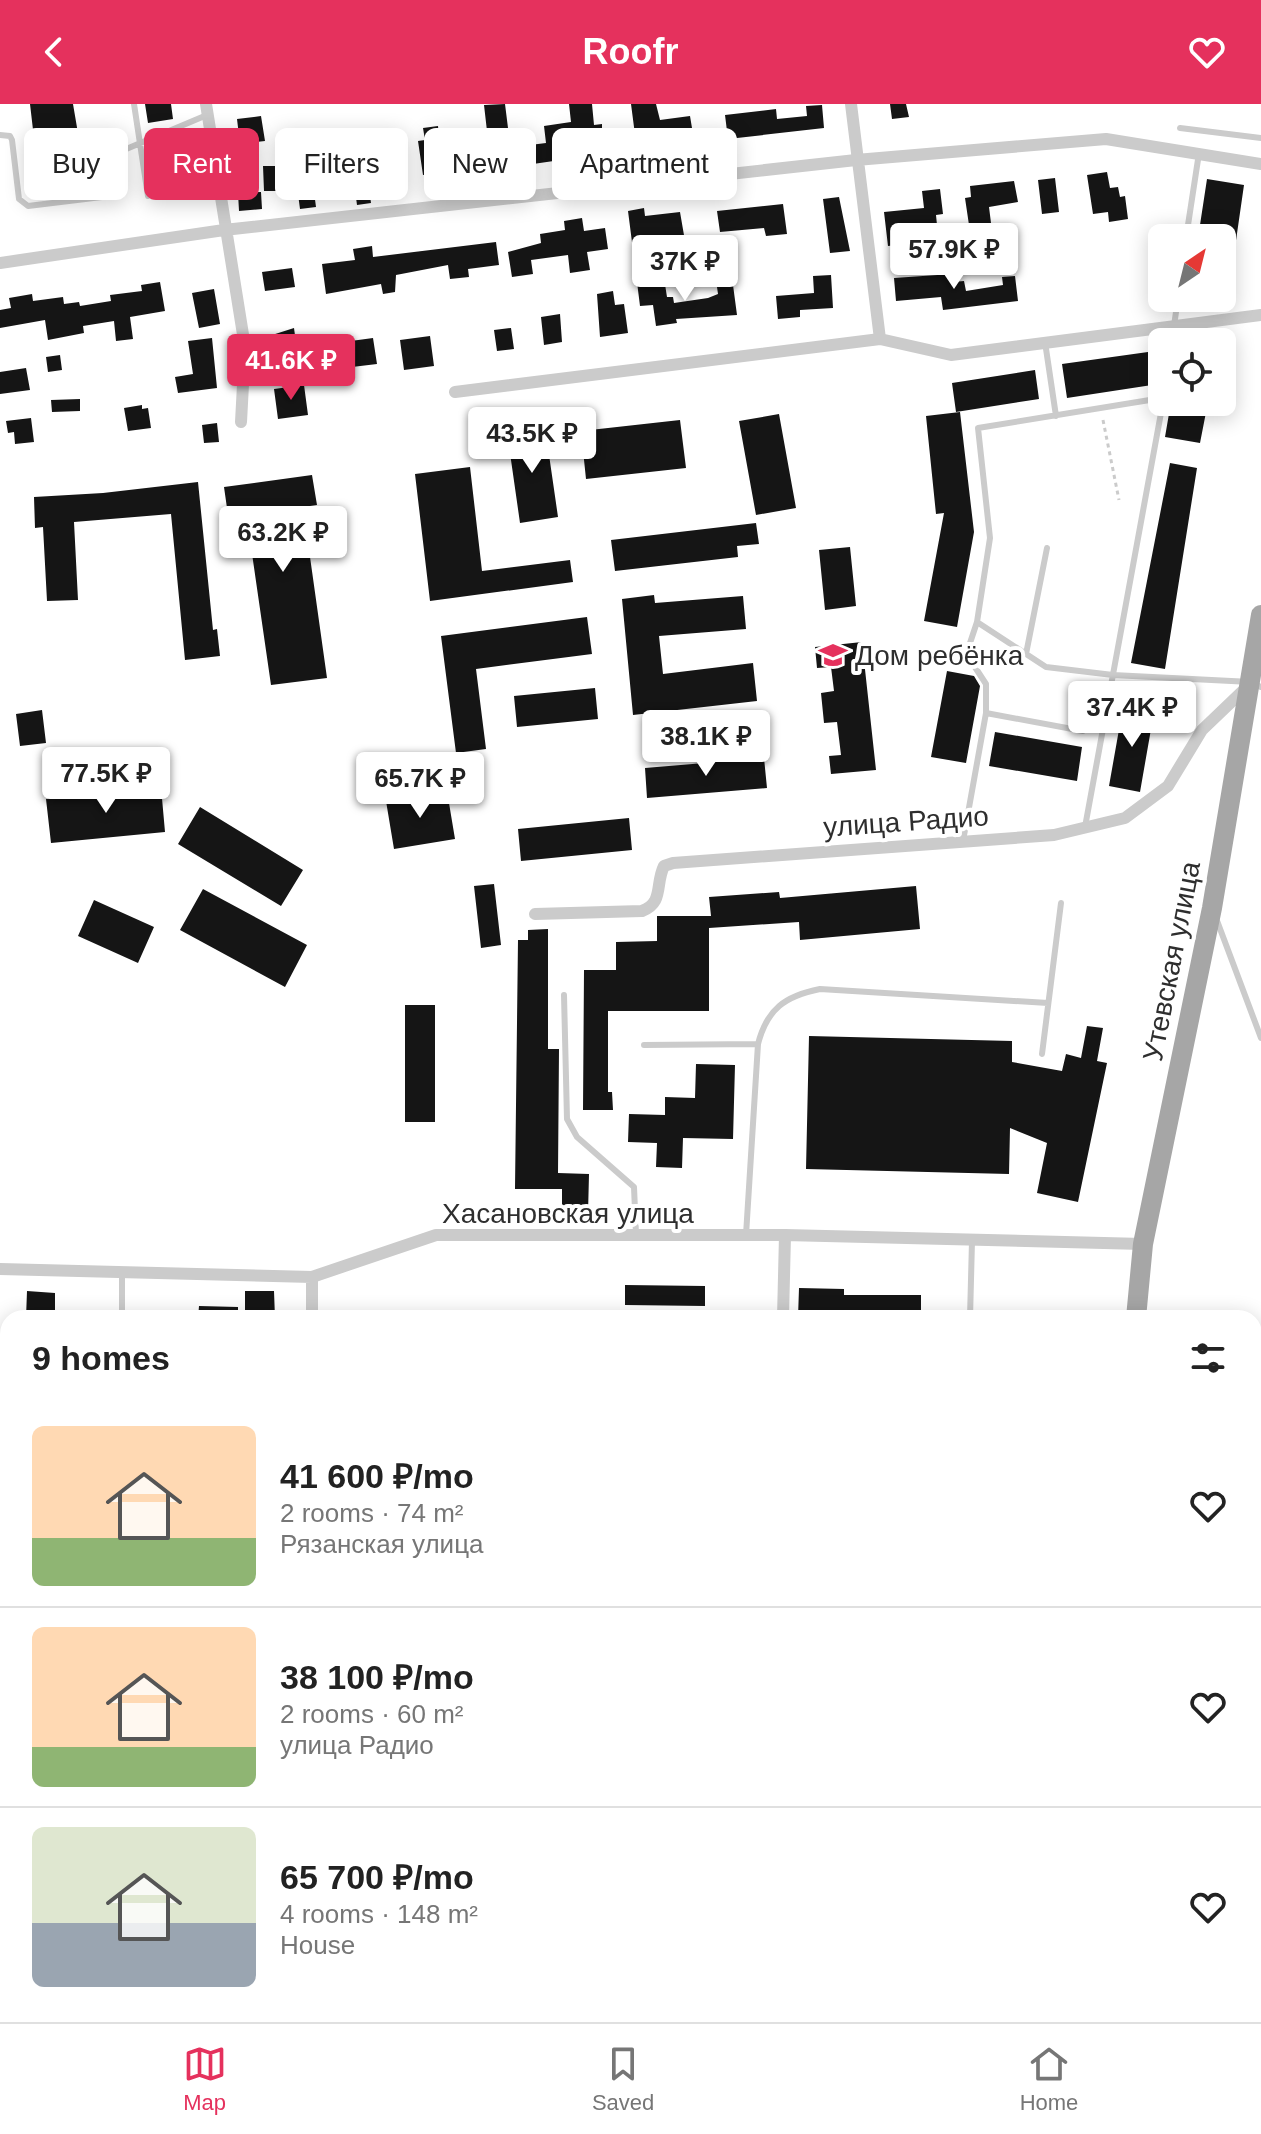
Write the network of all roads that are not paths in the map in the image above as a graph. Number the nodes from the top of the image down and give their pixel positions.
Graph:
1 (134, 104) edge
2 (851, 104) edge
3 (207, 109) edge
4 (1180, 128) dead end
5 (0, 135) edge
6 (1261, 138) edge
7 (140, 143) junction
8 (1199, 153) junction
9 (856, 160) junction
10 (1261, 164) edge
11 (144, 170) edge
12 (1188, 224) edge
13 (224, 230) junction
14 (0, 263) edge
15 (1176, 312) edge
16 (1261, 315) edge
17 (1174, 326) junction
18 (880, 339) junction
19 (1045, 342) junction
20 (455, 392) dead end
21 (1148, 402) edge
22 (1056, 416) junction
23 (1160, 416) edge
24 (241, 422) dead end
25 (1047, 548) dead end
26 (1261, 615) edge
27 (977, 622) junction
28 (1026, 654) junction
29 (1113, 675) junction
30 (1256, 685) edge
31 (986, 713) junction
32 (1083, 731) dead end
33 (1085, 827) junction
34 (962, 841) junction
35 (1061, 903) dead end
36 (1212, 908) junction
37 (535, 914) dead end
38 (564, 995) dead end
39 (1048, 1003) junction
40 (1261, 1038) edge
41 (758, 1044) junction
42 (644, 1045) dead end
43 (1042, 1054) dead end
44 (636, 1235) junction
45 (746, 1235) junction
46 (785, 1235) junction
47 (972, 1241) junction
48 (1143, 1244) junction
49 (0, 1269) edge
50 (122, 1272) junction
51 (312, 1277) junction
52 (122, 1310) edge
53 (312, 1310) edge
54 (783, 1310) edge
55 (970, 1310) edge
56 (1137, 1310) edge

1 - 7 lane
2 - 9 street
3 - 7 lane
3 - 13 street
4 - 6 lane
5 - 7 lane
7 - 11 lane
8 - 9 street
8 - 10 street
8 - 12 lane
9 - 13 street
9 - 18 street
13 - 14 street
13 - 24 street
15 - 17 lane
16 - 17 street
17 - 19 street
18 - 19 street
18 - 20 street
19 - 22 lane
21 - 22 lane
22 - 27 lane
23 - 29 lane
25 - 28 lane
26 - 30 main road, Утевская улица
27 - 28 lane
27 - 31 lane
28 - 29 lane
29 - 30 lane
29 - 33 lane
30 - 33 street, улица Радио
30 - 36 main road, Утевская улица
31 - 32 lane
31 - 34 lane
33 - 34 street, улица Радио
34 - 37 street, улица Радио
35 - 39 lane
36 - 40 lane
36 - 48 main road, Утевская улица
38 - 44 lane
39 - 41 lane
39 - 43 lane
41 - 42 lane
41 - 45 lane
44 - 45 street, Хасановская улица
44 - 51 street, Хасановская улица
45 - 46 street, Хасановская улица
46 - 47 street, Хасановская улица
46 - 54 street
47 - 48 street, Хасановская улица
47 - 55 lane
48 - 56 main road, Утевская улица
49 - 50 street, Хасановская улица
50 - 51 street, Хасановская улица
50 - 52 lane
51 - 53 street

